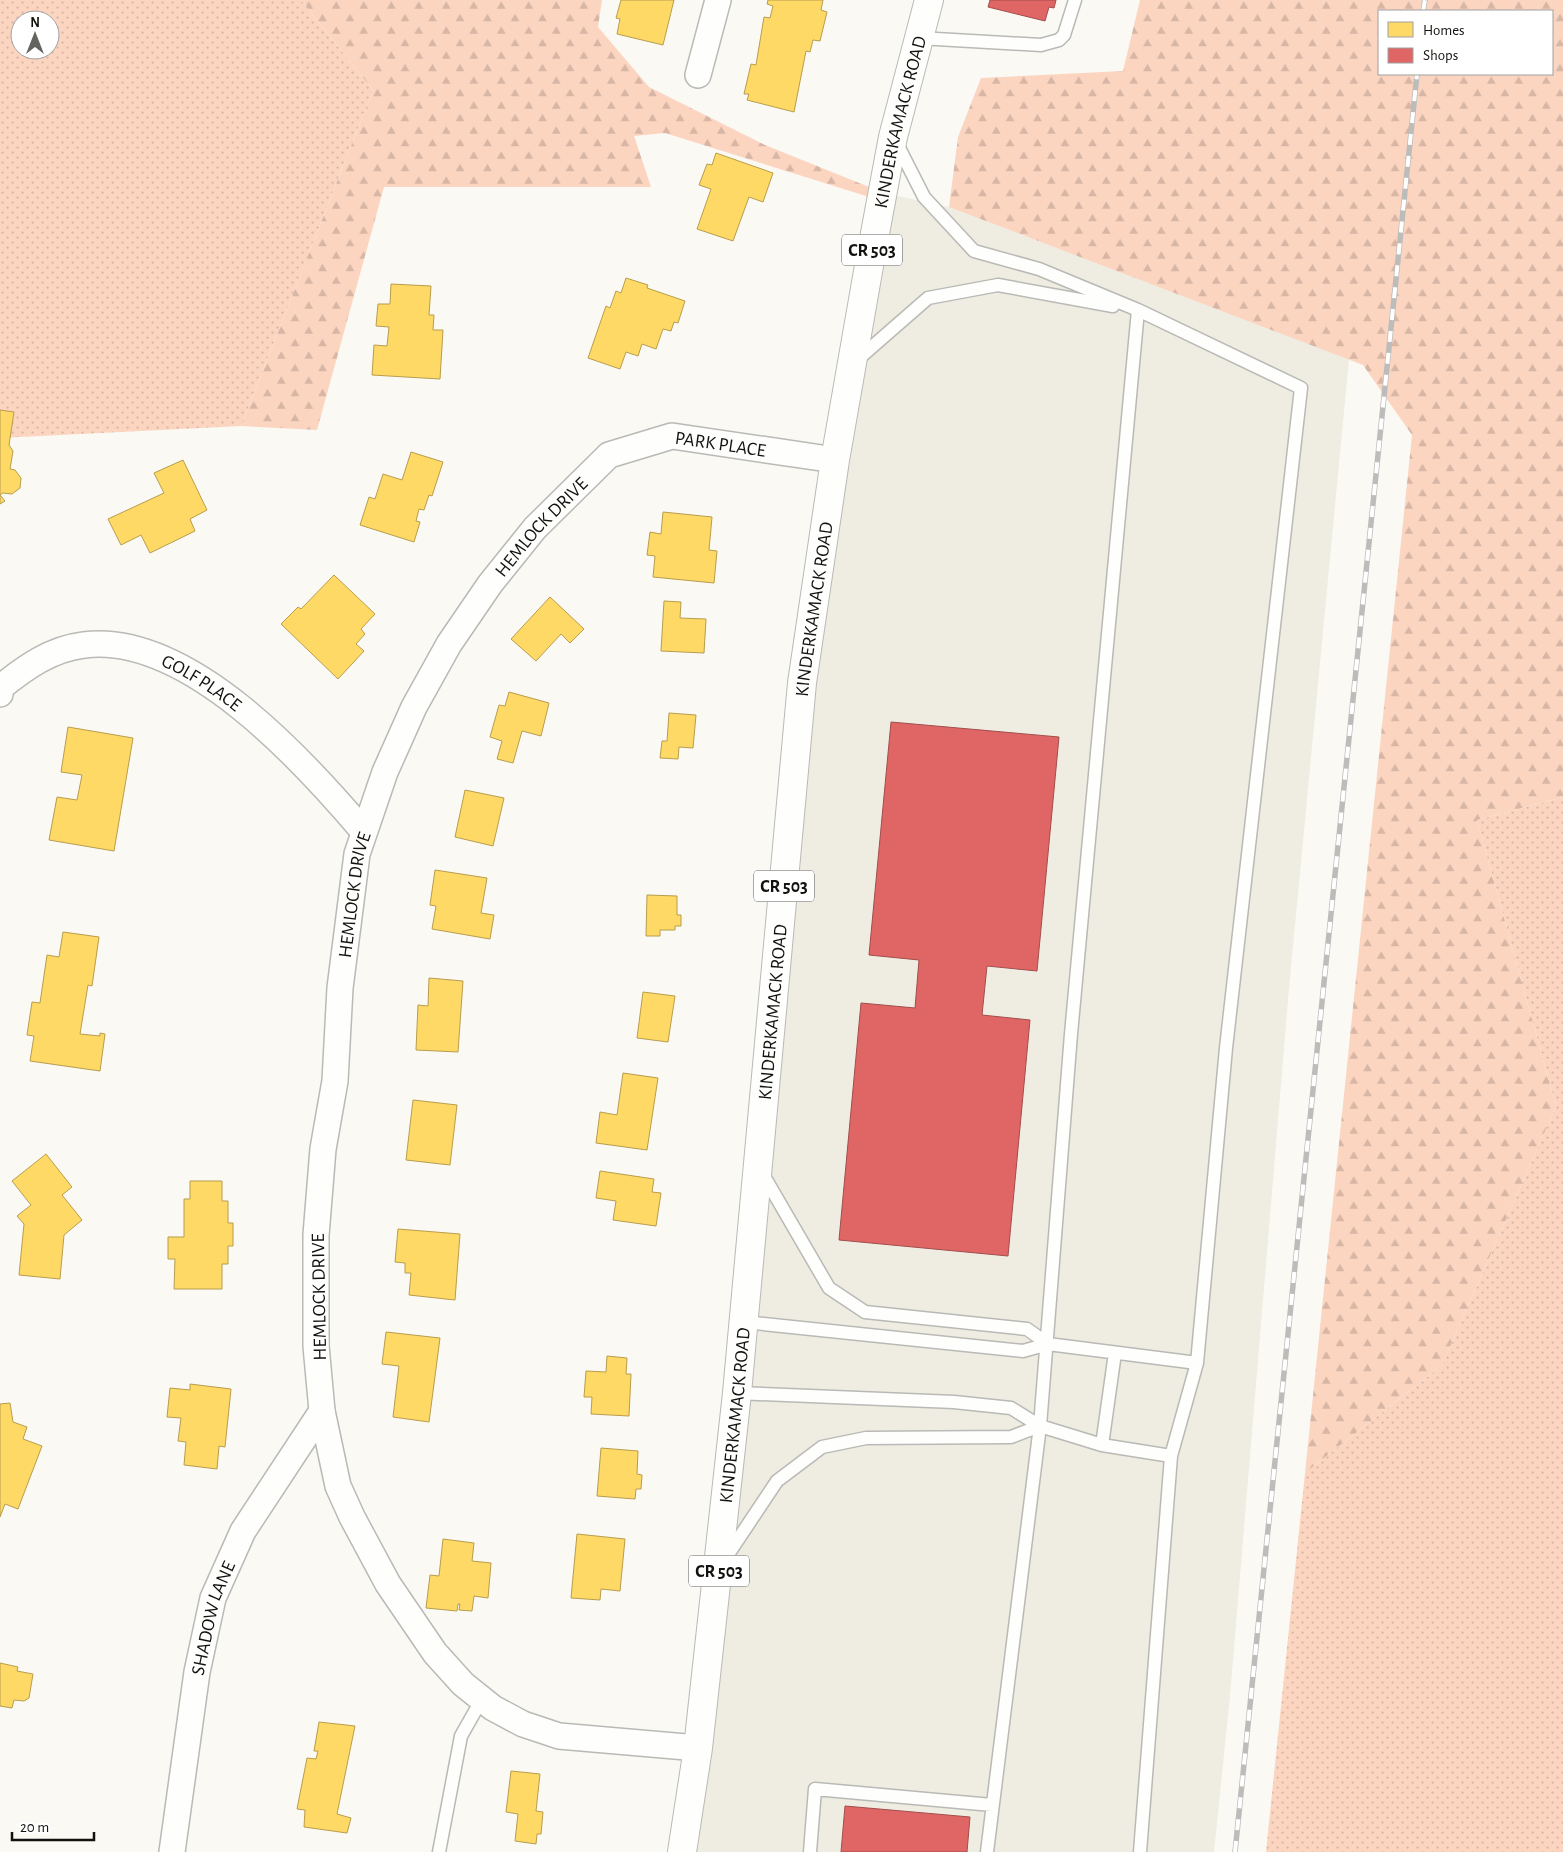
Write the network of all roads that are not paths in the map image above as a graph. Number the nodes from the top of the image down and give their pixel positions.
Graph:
1 (718, 0) edge
2 (929, 0) edge
3 (1074, 0) edge
4 (919, 38) junction
5 (698, 75) dead end
6 (893, 138) junction
7 (1138, 310) junction
8 (853, 363) junction
9 (609, 455) joint
10 (835, 460) junction
11 (0, 690) edge
12 (364, 832) junction
13 (759, 1167) junction
14 (744, 1322) junction
15 (1048, 1344) junction
16 (1115, 1353) junction
17 (1197, 1363) junction
18 (737, 1393) junction
19 (322, 1411) junction
20 (1040, 1426) junction
21 (1102, 1445) junction
22 (1171, 1456) junction
23 (719, 1567) junction
24 (482, 1699) junction
25 (698, 1748) junction
26 (992, 1805) junction
27 (172, 1852) edge
28 (439, 1852) edge
29 (682, 1852) edge
30 (810, 1852) edge
31 (987, 1852) edge
32 (1140, 1852) edge

1 - 5 street
2 - 4 main road, KINDERKAMACK ROAD / CR 503
3 - 4 lane
4 - 6 main road, KINDERKAMACK ROAD / CR 503
6 - 7 lane
6 - 8 main road, KINDERKAMACK ROAD / CR 503
7 - 8 lane
7 - 15 lane
7 - 17 lane
8 - 10 main road, KINDERKAMACK ROAD / CR 503
9 - 10 street, PARK PLACE
9 - 12 street, HEMLOCK DRIVE
10 - 13 main road, KINDERKAMACK ROAD / CR 503
11 - 12 street, GOLF PLACE
12 - 19 street, HEMLOCK DRIVE
13 - 14 main road, KINDERKAMACK ROAD / CR 503
13 - 15 lane
14 - 15 lane
14 - 18 main road, KINDERKAMACK ROAD / CR 503
15 - 16 lane
15 - 20 lane
16 - 17 lane
16 - 21 lane
17 - 22 lane
18 - 20 lane
18 - 23 main road, KINDERKAMACK ROAD / CR 503
19 - 24 street, HEMLOCK DRIVE
19 - 27 street, SHADOW LANE
20 - 21 lane
20 - 23 lane
20 - 26 lane
21 - 22 lane
22 - 32 lane
23 - 25 main road, KINDERKAMACK ROAD / CR 503
24 - 25 street, HEMLOCK DRIVE
24 - 28 lane
25 - 29 main road, KINDERKAMACK ROAD / CR 503
26 - 30 lane
26 - 31 lane

